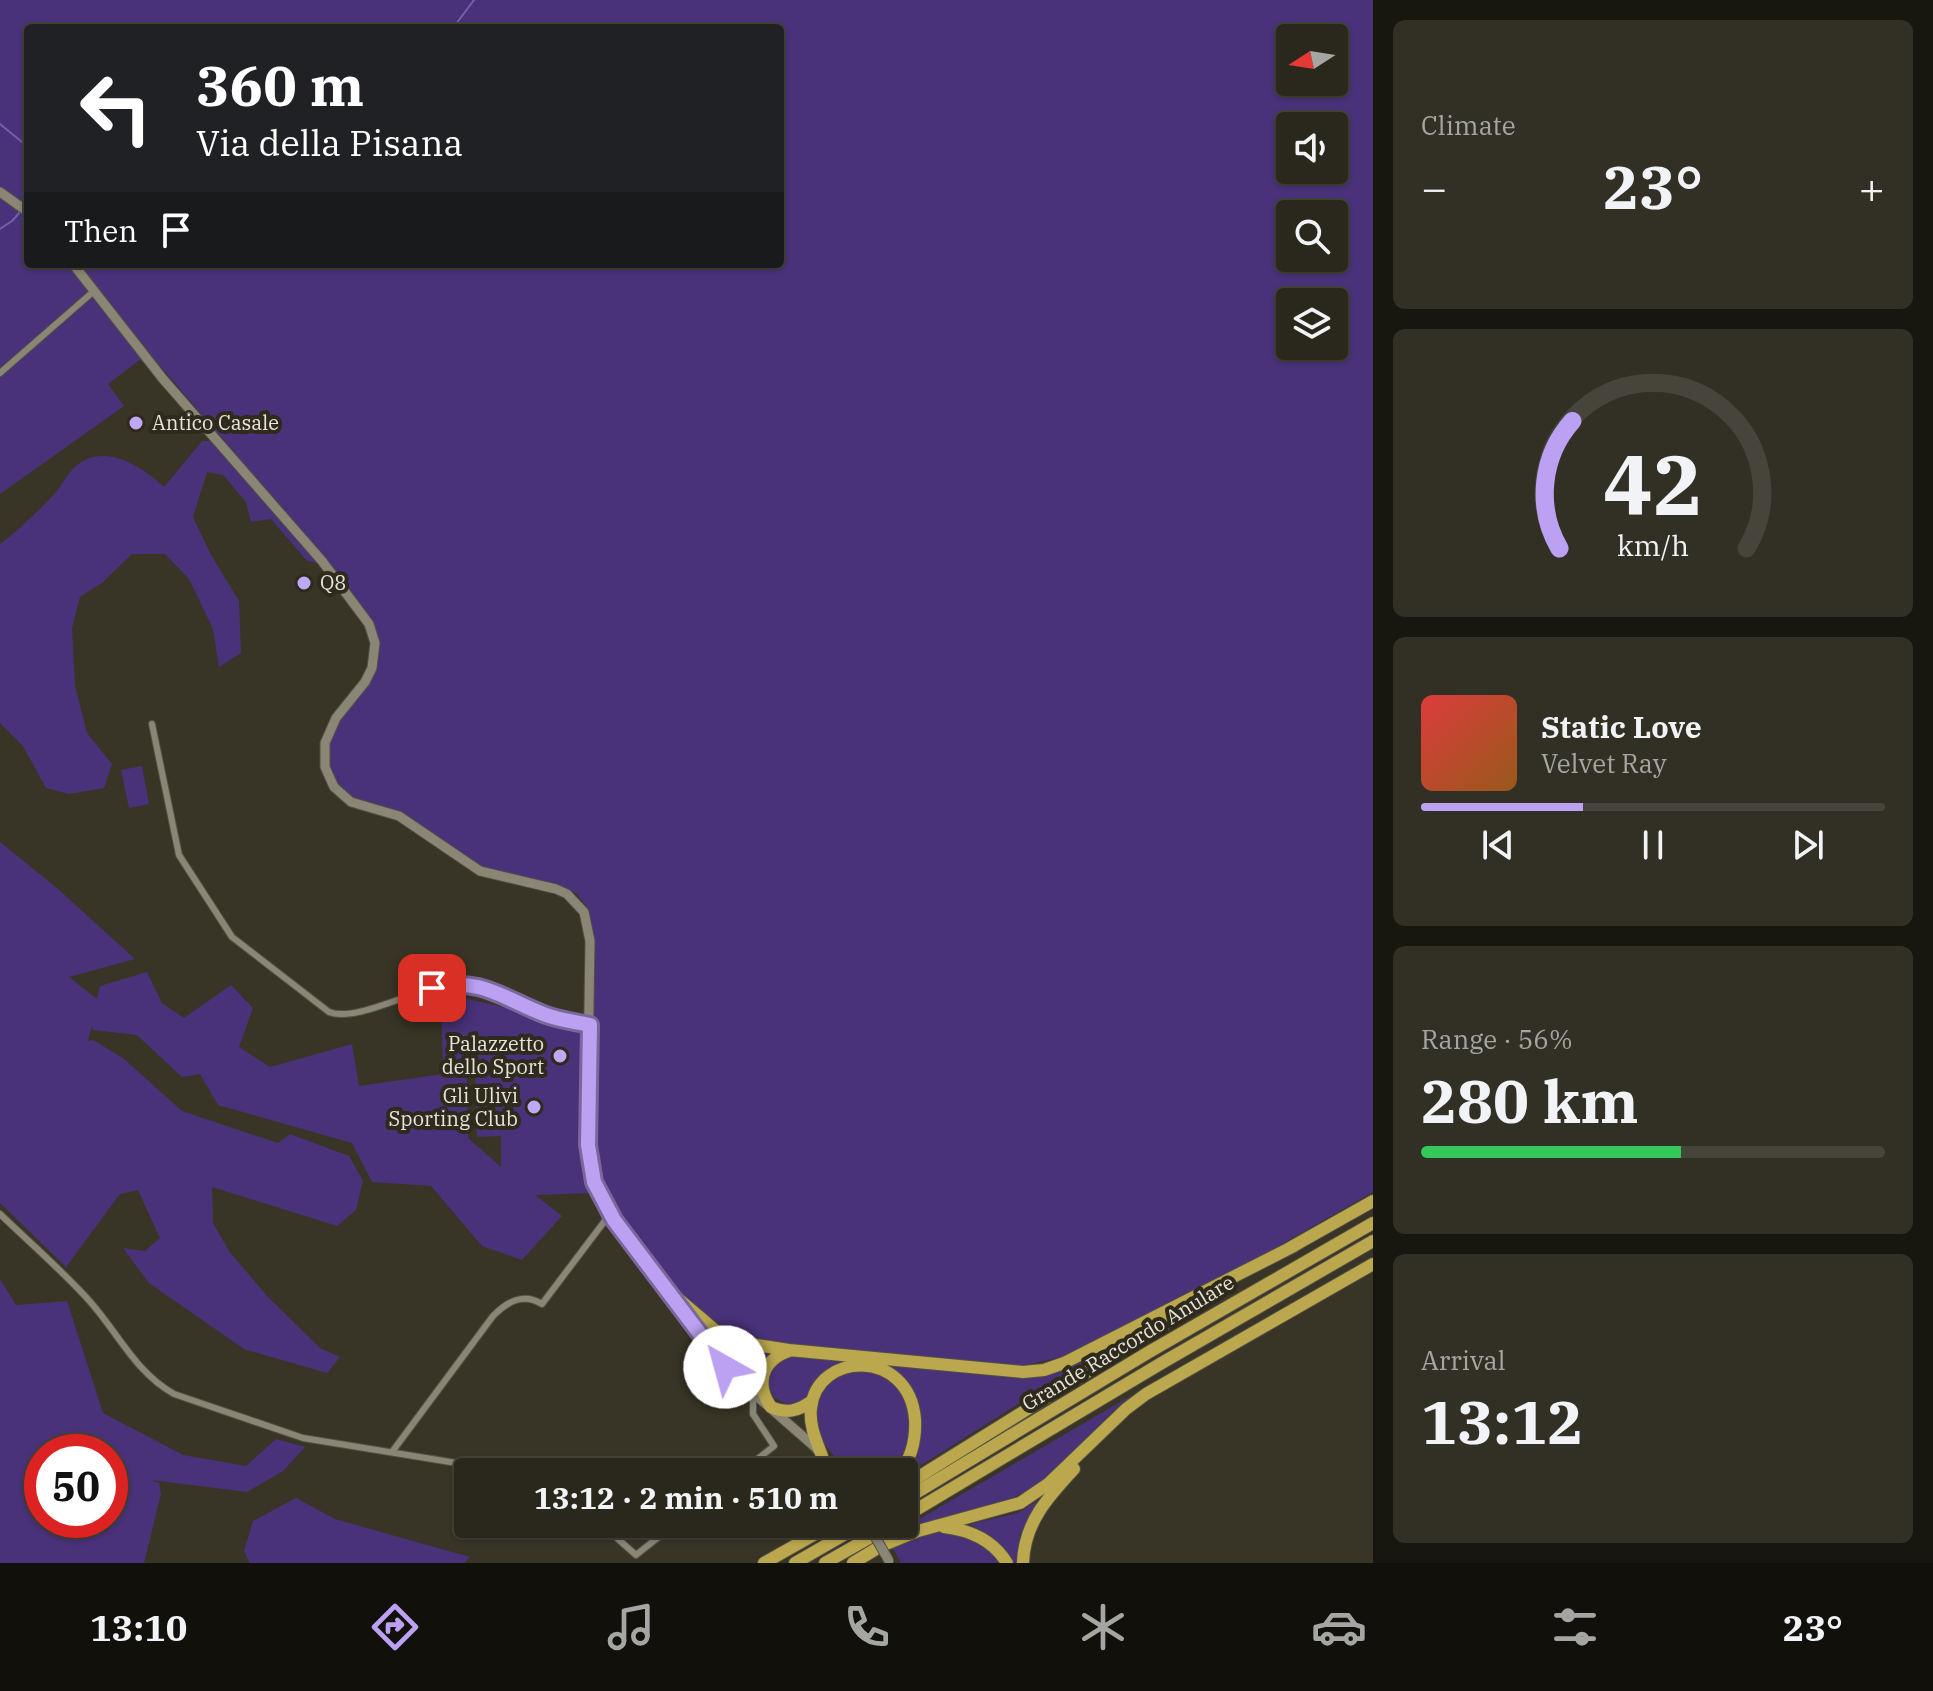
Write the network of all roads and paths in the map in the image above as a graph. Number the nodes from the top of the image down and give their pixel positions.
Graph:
1 (0, 192) edge
2 (24, 209) edge
3 (76, 268) edge
4 (94, 291) junction
5 (0, 373) edge
6 (152, 724) dead end
7 (590, 1025) junction
8 (1373, 1201) edge
9 (0, 1214) edge
10 (610, 1214) junction
11 (1373, 1223) edge
12 (1373, 1241) edge
13 (1294, 1246) junction
14 (1373, 1264) edge
15 (661, 1284) junction
16 (789, 1350) junction
17 (753, 1392) junction
18 (812, 1401) junction
19 (771, 1407) junction
20 (1126, 1409) junction
21 (392, 1452) junction
22 (822, 1456) joint
23 (759, 1458) edge
24 (908, 1458) edge
25 (454, 1462) edge
26 (918, 1477) edge
27 (918, 1492) edge
28 (918, 1509) edge
29 (933, 1527) junction
30 (617, 1538) edge
31 (657, 1538) edge
32 (808, 1538) edge
33 (838, 1538) edge
34 (862, 1538) edge
35 (876, 1538) edge
36 (890, 1562) edge
37 (764, 1563) edge
38 (795, 1563) edge
39 (825, 1563) edge
40 (853, 1563) edge
41 (1007, 1563) edge
42 (1023, 1563) edge

1 - 2 main road
3 - 4 main road
4 - 5 street
4 - 7 main road
6 - 7 street
7 - 10 main road
8 - 13 highway
9 - 21 street
10 - 15 main road
10 - 21 street
11 - 27 highway, Grande Raccordo Anulare
12 - 28 highway, Grande Raccordo Anulare
13 - 16 highway
13 - 26 highway
14 - 20 highway
15 - 16 highway
15 - 17 main road
16 - 19 highway
17 - 19 main road
17 - 23 street
18 - 19 highway
18 - 22 highway
18 - 24 highway
19 - 22 main road
20 - 29 highway
20 - 42 highway
21 - 25 street
29 - 40 highway
29 - 41 highway
30 - 31 street
32 - 37 highway
33 - 38 highway
34 - 39 highway
35 - 36 main road, bridge

